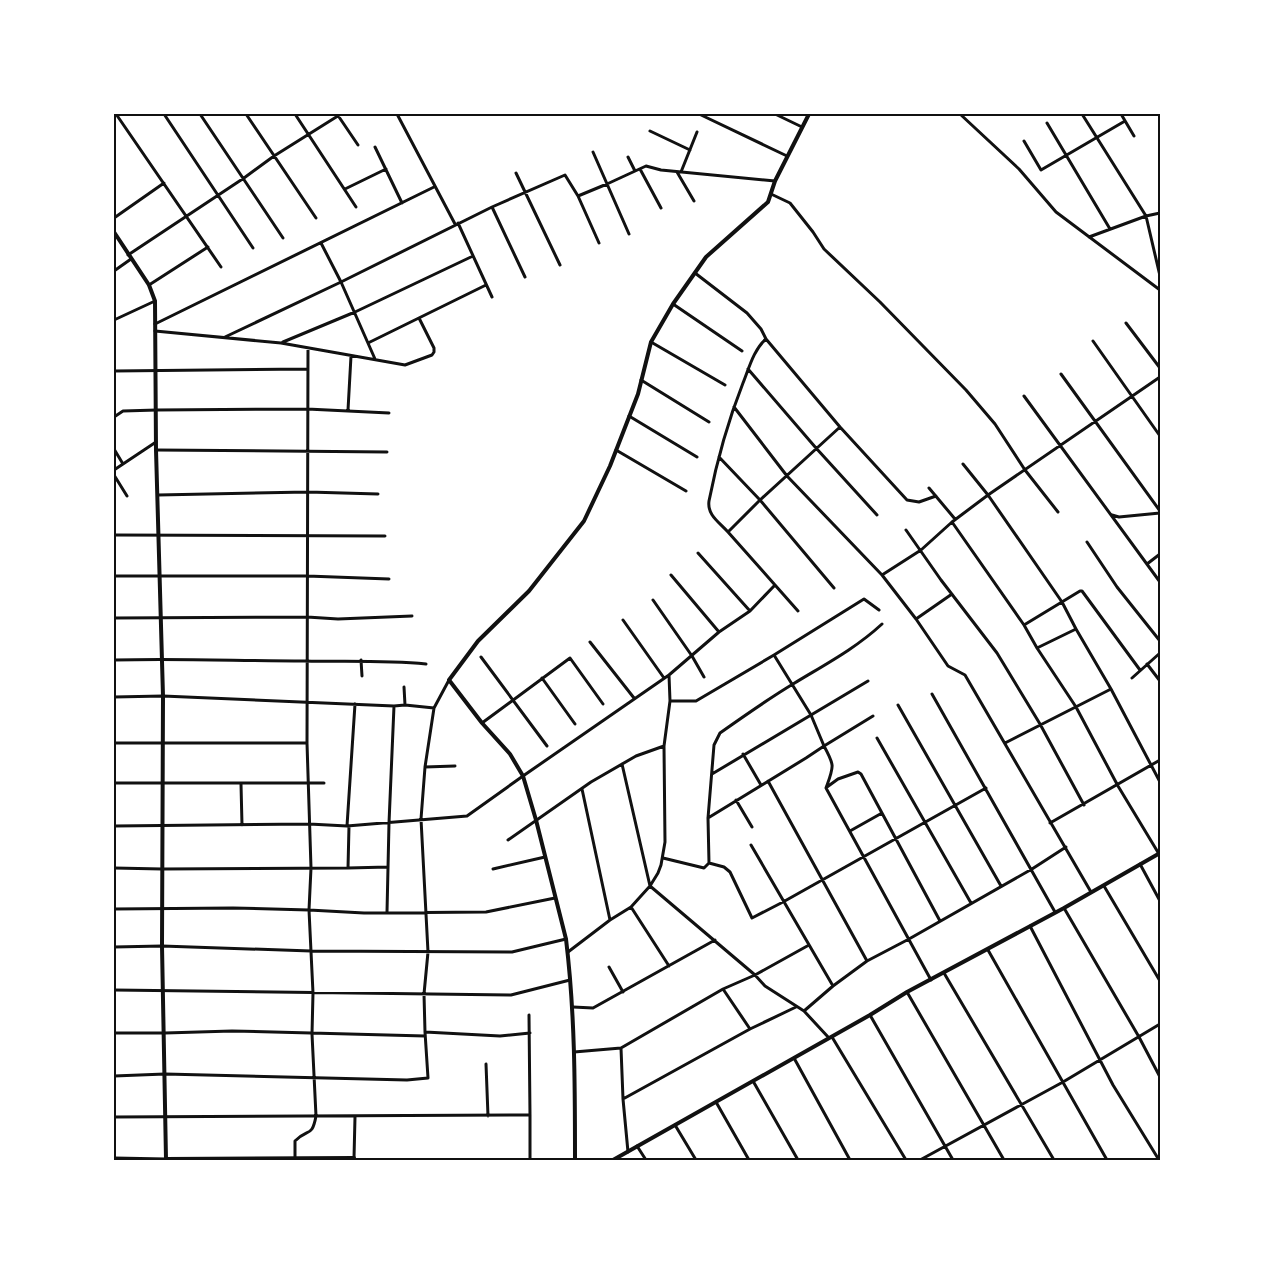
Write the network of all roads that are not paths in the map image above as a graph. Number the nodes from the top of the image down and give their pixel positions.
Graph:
1 (116, 114) edge
2 (164, 114) edge
3 (200, 114) edge
4 (246, 114) edge
5 (295, 114) edge
6 (339, 114) edge
7 (398, 114) edge
8 (700, 114) edge
9 (775, 114) edge
10 (809, 114) edge
11 (960, 114) edge
12 (1082, 114) edge
13 (1121, 114) edge
14 (1125, 121) junction
15 (1046, 123) dead end
16 (802, 127) junction
17 (650, 131) dead end
18 (697, 132) dead end
19 (309, 135) junction
20 (1134, 136) dead end
21 (1097, 137) junction
22 (1024, 141) dead end
23 (358, 145) dead end
24 (375, 147) dead end
25 (690, 150) junction
26 (593, 152) dead end
27 (274, 156) junction
28 (788, 156) junction
29 (1066, 156) junction
30 (628, 157) dead end
31 (640, 168) junction
32 (386, 169) junction
33 (635, 171) junction
34 (679, 171) junction
35 (516, 172) dead end
36 (244, 178) junction
37 (775, 180) junction
38 (164, 183) junction
39 (607, 184) junction
40 (434, 186) junction
41 (345, 189) junction
42 (525, 192) junction
43 (771, 194) junction
44 (218, 195) junction
45 (578, 196) junction
46 (694, 201) dead end
47 (402, 203) junction
48 (356, 207) dead end
49 (492, 207) junction
50 (660, 208) dead end
51 (1160, 212) edge
52 (186, 216) junction
53 (1146, 216) junction
54 (114, 218) edge
55 (316, 218) dead end
56 (457, 224) junction
57 (1110, 229) junction
58 (114, 232) edge
59 (629, 234) dead end
60 (1088, 237) junction
61 (283, 238) dead end
62 (321, 243) junction
63 (599, 243) dead end
64 (208, 247) junction
65 (253, 248) dead end
66 (128, 255) junction
67 (473, 256) junction
68 (131, 259) junction
69 (560, 265) dead end
70 (221, 267) dead end
71 (114, 271) edge
72 (695, 273) junction
73 (1160, 276) edge
74 (525, 277) dead end
75 (341, 282) junction
76 (486, 285) junction
77 (149, 286) junction
78 (1160, 288) edge
79 (492, 297) dead end
80 (155, 301) junction
81 (673, 304) junction
82 (354, 312) junction
83 (419, 318) junction
84 (114, 320) edge
85 (1126, 323) dead end
86 (155, 324) junction
87 (155, 331) junction
88 (225, 337) junction
89 (766, 339) junction
90 (1093, 341) dead end
91 (650, 342) junction
92 (280, 343) junction
93 (368, 343) junction
94 (308, 348) junction
95 (742, 351) dead end
96 (351, 356) junction
97 (375, 359) junction
98 (1160, 368) edge
99 (307, 369) junction
100 (748, 369) junction
101 (114, 371) edge
102 (156, 371) junction
103 (1061, 374) dead end
104 (1160, 377) edge
105 (641, 380) junction
106 (725, 384) dead end
107 (1024, 396) dead end
108 (1131, 396) junction
109 (734, 407) junction
110 (307, 409) junction
111 (157, 410) junction
112 (348, 410) junction
113 (389, 413) dead end
114 (629, 416) junction
115 (114, 417) edge
116 (710, 422) dead end
117 (1095, 422) junction
118 (840, 427) junction
119 (1160, 436) edge
120 (156, 442) junction
121 (1061, 446) junction
122 (816, 448) junction
123 (114, 449) edge
124 (156, 450) junction
125 (616, 450) junction
126 (307, 452) junction
127 (387, 452) dead end
128 (718, 456) junction
129 (698, 457) dead end
130 (124, 464) junction
131 (963, 464) dead end
132 (114, 470) edge
133 (1025, 470) junction
134 (114, 475) edge
135 (787, 476) junction
136 (930, 488) dead end
137 (686, 491) dead end
138 (308, 492) junction
139 (158, 494) junction
140 (378, 494) dead end
141 (127, 496) dead end
142 (936, 496) junction
143 (988, 496) junction
144 (760, 500) junction
145 (1058, 512) dead end
146 (1160, 512) edge
147 (878, 515) dead end
148 (1112, 515) junction
149 (954, 521) junction
150 (906, 530) dead end
151 (728, 532) junction
152 (114, 535) edge
153 (158, 535) junction
154 (307, 535) junction
155 (385, 536) dead end
156 (1087, 542) dead end
157 (921, 550) junction
158 (698, 553) dead end
159 (1160, 554) edge
160 (1147, 564) junction
161 (671, 574) dead end
162 (160, 575) junction
163 (882, 575) junction
164 (114, 576) edge
165 (307, 576) junction
166 (389, 579) dead end
167 (1160, 582) edge
168 (774, 585) junction
169 (834, 588) dead end
170 (952, 594) junction
171 (653, 600) dead end
172 (1062, 602) junction
173 (879, 610) dead end
174 (750, 611) junction
175 (798, 611) dead end
176 (412, 616) dead end
177 (307, 617) junction
178 (114, 618) edge
179 (162, 618) junction
180 (916, 618) junction
181 (623, 620) dead end
182 (882, 624) dead end
183 (1024, 625) junction
184 (1076, 629) junction
185 (719, 632) junction
186 (1160, 641) edge
187 (590, 642) dead end
188 (1037, 648) junction
189 (1160, 653) edge
190 (774, 655) junction
191 (692, 656) junction
192 (481, 657) dead end
193 (162, 659) junction
194 (114, 660) edge
195 (361, 660) junction
196 (307, 661) junction
197 (426, 664) dead end
198 (1147, 664) junction
199 (1140, 670) junction
200 (669, 675) junction
201 (362, 676) dead end
202 (704, 677) dead end
203 (542, 678) junction
204 (664, 678) junction
205 (1132, 678) dead end
206 (449, 680) junction
207 (1160, 681) edge
208 (868, 682) dead end
209 (792, 684) junction
210 (404, 687) dead end
211 (1111, 690) junction
212 (932, 694) dead end
213 (163, 696) junction
214 (114, 698) edge
215 (634, 698) junction
216 (513, 700) junction
217 (670, 701) junction
218 (306, 702) junction
219 (354, 704) junction
220 (603, 704) dead end
221 (405, 705) junction
222 (898, 705) dead end
223 (394, 706) junction
224 (1076, 707) junction
225 (434, 708) junction
226 (811, 715) junction
227 (873, 716) dead end
228 (482, 723) junction
229 (575, 724) dead end
230 (1040, 724) junction
231 (877, 738) dead end
232 (307, 742) junction
233 (1005, 742) junction
234 (114, 743) edge
235 (163, 743) junction
236 (547, 746) dead end
237 (664, 746) junction
238 (824, 746) junction
239 (744, 754) junction
240 (1160, 760) edge
241 (622, 764) junction
242 (425, 766) junction
243 (455, 766) dead end
244 (1152, 766) junction
245 (712, 774) junction
246 (523, 776) junction
247 (768, 781) junction
248 (1160, 782) edge
249 (114, 783) edge
250 (324, 783) dead end
251 (162, 784) junction
252 (241, 784) junction
253 (308, 784) junction
254 (761, 785) junction
255 (1118, 786) junction
256 (826, 788) junction
257 (986, 788) junction
258 (582, 789) junction
259 (736, 800) junction
260 (1084, 805) junction
261 (956, 806) junction
262 (882, 813) junction
263 (708, 818) junction
264 (421, 819) junction
265 (536, 820) junction
266 (389, 823) junction
267 (926, 823) junction
268 (1050, 823) junction
269 (309, 824) junction
270 (242, 825) junction
271 (114, 826) edge
272 (162, 826) junction
273 (348, 826) junction
274 (752, 827) dead end
275 (850, 831) junction
276 (508, 840) dead end
277 (895, 840) junction
278 (750, 845) dead end
279 (1066, 848) junction
280 (1160, 853) edge
281 (545, 857) junction
282 (865, 857) junction
283 (663, 858) junction
284 (710, 863) junction
285 (1140, 864) junction
286 (388, 867) junction
287 (114, 868) edge
288 (311, 868) junction
289 (348, 868) junction
290 (162, 869) junction
291 (494, 869) dead end
292 (1032, 869) junction
293 (823, 880) junction
294 (650, 886) junction
295 (1001, 886) junction
296 (1104, 886) junction
297 (1092, 892) junction
298 (555, 898) junction
299 (1160, 901) edge
300 (784, 902) junction
301 (971, 903) junction
302 (632, 907) junction
303 (1064, 908) junction
304 (114, 909) edge
305 (163, 910) junction
306 (310, 910) junction
307 (388, 912) junction
308 (425, 912) junction
309 (1055, 912) junction
310 (610, 920) junction
311 (940, 921) junction
312 (1030, 926) junction
313 (566, 939) junction
314 (908, 939) junction
315 (715, 940) junction
316 (162, 946) junction
317 (809, 946) junction
318 (114, 947) edge
319 (988, 950) junction
320 (312, 952) junction
321 (428, 952) junction
322 (568, 952) junction
323 (867, 961) junction
324 (669, 966) junction
325 (609, 967) dead end
326 (944, 973) junction
327 (755, 975) junction
328 (570, 980) junction
329 (931, 980) junction
330 (1160, 982) edge
331 (833, 986) junction
332 (723, 989) junction
333 (114, 990) edge
334 (163, 991) junction
335 (623, 992) junction
336 (907, 992) junction
337 (313, 993) junction
338 (424, 994) junction
339 (573, 1006) junction
340 (796, 1007) junction
341 (804, 1011) junction
342 (529, 1015) dead end
343 (870, 1015) junction
344 (1160, 1024) edge
345 (750, 1030) junction
346 (114, 1033) edge
347 (164, 1034) junction
348 (312, 1034) junction
349 (425, 1034) junction
350 (530, 1034) junction
351 (1139, 1037) junction
352 (830, 1038) junction
353 (621, 1048) junction
354 (574, 1052) junction
355 (794, 1058) junction
356 (1100, 1060) junction
357 (486, 1064) dead end
358 (165, 1074) junction
359 (114, 1076) edge
360 (1160, 1077) edge
361 (313, 1078) junction
362 (753, 1081) junction
363 (1063, 1082) junction
364 (623, 1100) junction
365 (716, 1101) junction
366 (1022, 1105) junction
367 (530, 1115) junction
368 (316, 1116) junction
369 (488, 1116) junction
370 (114, 1117) edge
371 (166, 1117) junction
372 (355, 1117) junction
373 (675, 1125) junction
374 (984, 1126) junction
375 (637, 1146) junction
376 (945, 1146) junction
377 (628, 1152) junction
378 (114, 1158) edge
379 (295, 1158) junction
380 (166, 1159) edge
381 (308, 1159) edge
382 (354, 1159) edge
383 (530, 1159) edge
384 (262, 1160) edge
385 (401, 1160) edge
386 (466, 1160) edge
387 (575, 1160) edge
388 (613, 1160) edge
389 (646, 1160) edge
390 (696, 1160) edge
391 (749, 1160) edge
392 (798, 1160) edge
393 (850, 1160) edge
394 (906, 1160) edge
395 (920, 1160) edge
396 (954, 1160) edge
397 (1004, 1160) edge
398 (1054, 1160) edge
399 (1107, 1160) edge
400 (1159, 1160) edge

1 - 38 street
2 - 44 street
3 - 36 street
4 - 27 street
5 - 19 street
6 - 19 street
6 - 23 street
7 - 40 street
8 - 28 street
9 - 16 street
10 - 16 street
11 - 60 street
12 - 21 street
13 - 14 street
14 - 20 street
14 - 21 street
15 - 29 street
16 - 28 street
17 - 25 street
18 - 25 street
19 - 27 street
19 - 41 street
21 - 29 street
21 - 53 street
22 - 29 street
24 - 32 street
25 - 34 street
26 - 39 street
27 - 36 street
27 - 55 street
28 - 37 street
29 - 57 street
30 - 33 street
31 - 33 street
31 - 34 street
31 - 50 street
32 - 41 street
32 - 47 street
33 - 39 street
34 - 37 street
34 - 46 street
35 - 42 street
36 - 44 street
36 - 61 street
37 - 43 street
38 - 52 street
38 - 54 street
39 - 45 street
39 - 59 street
40 - 47 street
40 - 56 street
41 - 48 street
42 - 45 street
42 - 49 street
42 - 69 street
43 - 72 street
43 - 133 street
44 - 52 street
44 - 65 street
45 - 63 street
47 - 62 street
49 - 56 street
49 - 74 street
51 - 53 street
52 - 64 street
52 - 66 street
53 - 57 street
53 - 73 street
56 - 67 street
56 - 75 street
57 - 60 street
58 - 66 street
60 - 78 street
62 - 75 street
62 - 86 street
64 - 70 street
64 - 77 street
66 - 68 street
67 - 76 street
67 - 82 street
68 - 71 street
68 - 77 street
72 - 81 street
72 - 89 street
75 - 82 street
75 - 88 street
76 - 79 street
76 - 83 street
77 - 80 street
80 - 84 street
80 - 86 street
81 - 91 street
81 - 95 street
82 - 92 street
82 - 93 street
83 - 93 street
83 - 97 street
85 - 98 street
86 - 87 street
87 - 88 street
87 - 102 street
88 - 92 street
89 - 100 street
89 - 118 street
90 - 108 street
91 - 105 street
91 - 106 street
92 - 94 street
93 - 97 street
94 - 96 street
94 - 99 street
96 - 97 street
96 - 112 street
99 - 102 street
99 - 110 street
100 - 109 street
100 - 122 street
101 - 102 street
102 - 111 street
103 - 117 street
104 - 108 street
105 - 114 street
105 - 116 street
107 - 121 street
108 - 117 street
108 - 119 street
109 - 128 street
109 - 135 street
110 - 111 street
110 - 112 street
110 - 126 street
111 - 115 street
111 - 120 street
112 - 113 street
114 - 125 street
114 - 129 street
117 - 121 street
117 - 146 street
118 - 122 street
118 - 142 street
120 - 124 street
120 - 130 street
121 - 133 street
121 - 148 street
122 - 135 street
122 - 147 street
123 - 130 street
124 - 126 street
124 - 139 street
125 - 137 street
125 - 206 street
126 - 127 street
126 - 138 street
128 - 144 street
128 - 151 street
130 - 132 street
131 - 143 street
133 - 143 street
133 - 145 street
134 - 141 street
135 - 144 street
135 - 163 street
136 - 142 street
138 - 139 street
138 - 140 street
138 - 154 street
139 - 153 street
142 - 149 street
143 - 149 street
143 - 172 street
144 - 151 street
144 - 169 street
146 - 148 street
148 - 160 street
149 - 157 street
149 - 183 street
150 - 157 street
151 - 168 street
152 - 153 street
153 - 154 street
153 - 162 street
154 - 155 street
154 - 165 street
156 - 186 street
157 - 163 street
157 - 170 street
158 - 174 street
159 - 160 street
160 - 167 street
161 - 185 street
162 - 164 street
162 - 165 street
162 - 179 street
163 - 180 street
165 - 166 street
165 - 177 street
168 - 174 street
168 - 175 street
170 - 180 street
170 - 230 street
171 - 191 street
172 - 183 street
172 - 184 street
172 - 199 street
173 - 190 street
174 - 185 street
176 - 177 street
177 - 179 street
177 - 196 street
178 - 179 street
179 - 193 street
180 - 233 street
181 - 204 street
182 - 209 street
183 - 188 street
184 - 188 street
184 - 211 street
185 - 191 street
187 - 215 street
188 - 224 street
189 - 198 street
190 - 209 street
190 - 217 street
191 - 200 street
191 - 202 street
192 - 216 street
193 - 194 street
193 - 196 street
193 - 213 street
195 - 196 street
195 - 197 street
195 - 201 street
196 - 218 street
198 - 199 street
198 - 207 street
199 - 205 street
200 - 204 street
200 - 217 street
203 - 216 street
203 - 220 street
203 - 229 street
204 - 215 street
206 - 225 street
206 - 228 street
208 - 226 street
209 - 226 street
209 - 245 street
210 - 221 street
211 - 224 street
211 - 244 street
212 - 257 street
213 - 214 street
213 - 218 street
213 - 235 street
215 - 246 street
216 - 228 street
216 - 236 street
217 - 237 street
218 - 219 street
218 - 232 street
219 - 223 street
219 - 273 street
221 - 223 street
221 - 225 street
222 - 261 street
223 - 266 street
224 - 230 street
224 - 255 street
225 - 242 street
226 - 238 street
226 - 239 street
227 - 238 street
228 - 246 street
230 - 233 street
230 - 260 street
231 - 267 street
232 - 235 street
232 - 253 street
233 - 268 street
234 - 235 street
235 - 251 street
237 - 241 street
237 - 283 street
238 - 247 street
238 - 256 street
239 - 245 street
239 - 254 street
240 - 244 street
241 - 258 street
241 - 294 street
242 - 243 street
242 - 264 street
244 - 248 street
244 - 255 street
245 - 263 street
246 - 264 street
246 - 265 street
247 - 254 street
247 - 293 street
249 - 251 street
250 - 253 street
251 - 252 street
251 - 272 street
252 - 253 street
252 - 270 street
253 - 269 street
254 - 259 street
255 - 260 street
255 - 280 street
256 - 262 street
256 - 275 street
257 - 261 street
257 - 292 street
258 - 265 street
258 - 310 street
259 - 263 street
259 - 274 street
260 - 268 street
261 - 267 street
261 - 295 street
262 - 275 street
262 - 277 street
263 - 284 street
264 - 266 street
264 - 308 street
265 - 276 street
265 - 281 street
266 - 273 street
266 - 286 street
267 - 277 street
267 - 301 street
268 - 279 street
269 - 270 street
269 - 273 street
269 - 288 street
270 - 272 street
271 - 272 street
272 - 290 street
273 - 289 street
275 - 282 street
277 - 282 street
277 - 311 street
278 - 300 street
279 - 292 street
279 - 297 street
280 - 285 street
281 - 291 street
281 - 298 street
282 - 293 street
282 - 314 street
283 - 284 street
283 - 294 street
284 - 300 street
285 - 296 street
285 - 299 street
286 - 289 street
286 - 307 street
287 - 290 street
288 - 289 street
288 - 290 street
288 - 306 street
290 - 305 street
292 - 295 street
292 - 309 street
293 - 300 street
293 - 323 street
294 - 302 street
294 - 315 street
295 - 301 street
296 - 297 street
296 - 330 street
297 - 303 street
298 - 308 street
298 - 313 street
300 - 317 street
301 - 311 street
302 - 310 street
302 - 324 street
303 - 309 street
303 - 351 street
304 - 305 street
305 - 306 street
305 - 316 street
306 - 307 street
306 - 320 street
307 - 308 street
308 - 321 street
309 - 312 street
310 - 322 street
311 - 314 street
312 - 319 street
312 - 356 street
313 - 321 street
313 - 322 street
314 - 323 street
314 - 329 street
315 - 324 street
315 - 327 street
316 - 318 street
316 - 320 street
316 - 334 street
317 - 327 street
317 - 331 street
319 - 326 street
319 - 363 street
320 - 321 street
320 - 337 street
321 - 338 street
322 - 328 street
323 - 331 street
324 - 335 street
325 - 335 street
326 - 329 street
326 - 366 street
327 - 332 street
327 - 340 street
328 - 338 street
328 - 339 street
329 - 336 street
331 - 341 street
332 - 345 street
332 - 353 street
333 - 334 street
334 - 337 street
334 - 347 street
335 - 339 street
336 - 343 street
336 - 374 street
337 - 338 street
337 - 348 street
338 - 349 street
339 - 354 street
340 - 341 street
340 - 345 street
341 - 352 street
342 - 350 street
343 - 352 street
343 - 376 street
344 - 351 street
345 - 364 street
346 - 347 street
347 - 348 street
347 - 358 street
348 - 349 street
348 - 361 street
349 - 350 street
349 - 361 street
350 - 367 street
351 - 356 street
351 - 360 street
352 - 355 street
352 - 394 street
353 - 354 street
353 - 364 street
354 - 387 street
355 - 362 street
355 - 393 street
356 - 363 street
356 - 400 street
357 - 369 street
358 - 359 street
358 - 361 street
358 - 371 street
361 - 368 street
362 - 365 street
362 - 392 street
363 - 366 street
363 - 399 street
364 - 377 street
365 - 373 street
365 - 391 street
366 - 374 street
366 - 398 street
367 - 369 street
367 - 383 street
368 - 371 street
368 - 372 street
368 - 379 street
369 - 372 street
370 - 371 street
371 - 380 street
372 - 382 street
373 - 375 street
373 - 390 street
374 - 376 street
374 - 397 street
375 - 377 street
375 - 389 street
376 - 395 street
376 - 396 street
377 - 388 street
378 - 380 street
379 - 381 street
379 - 384 street
380 - 384 street
381 - 382 street
383 - 386 street
383 - 387 street
385 - 386 street

